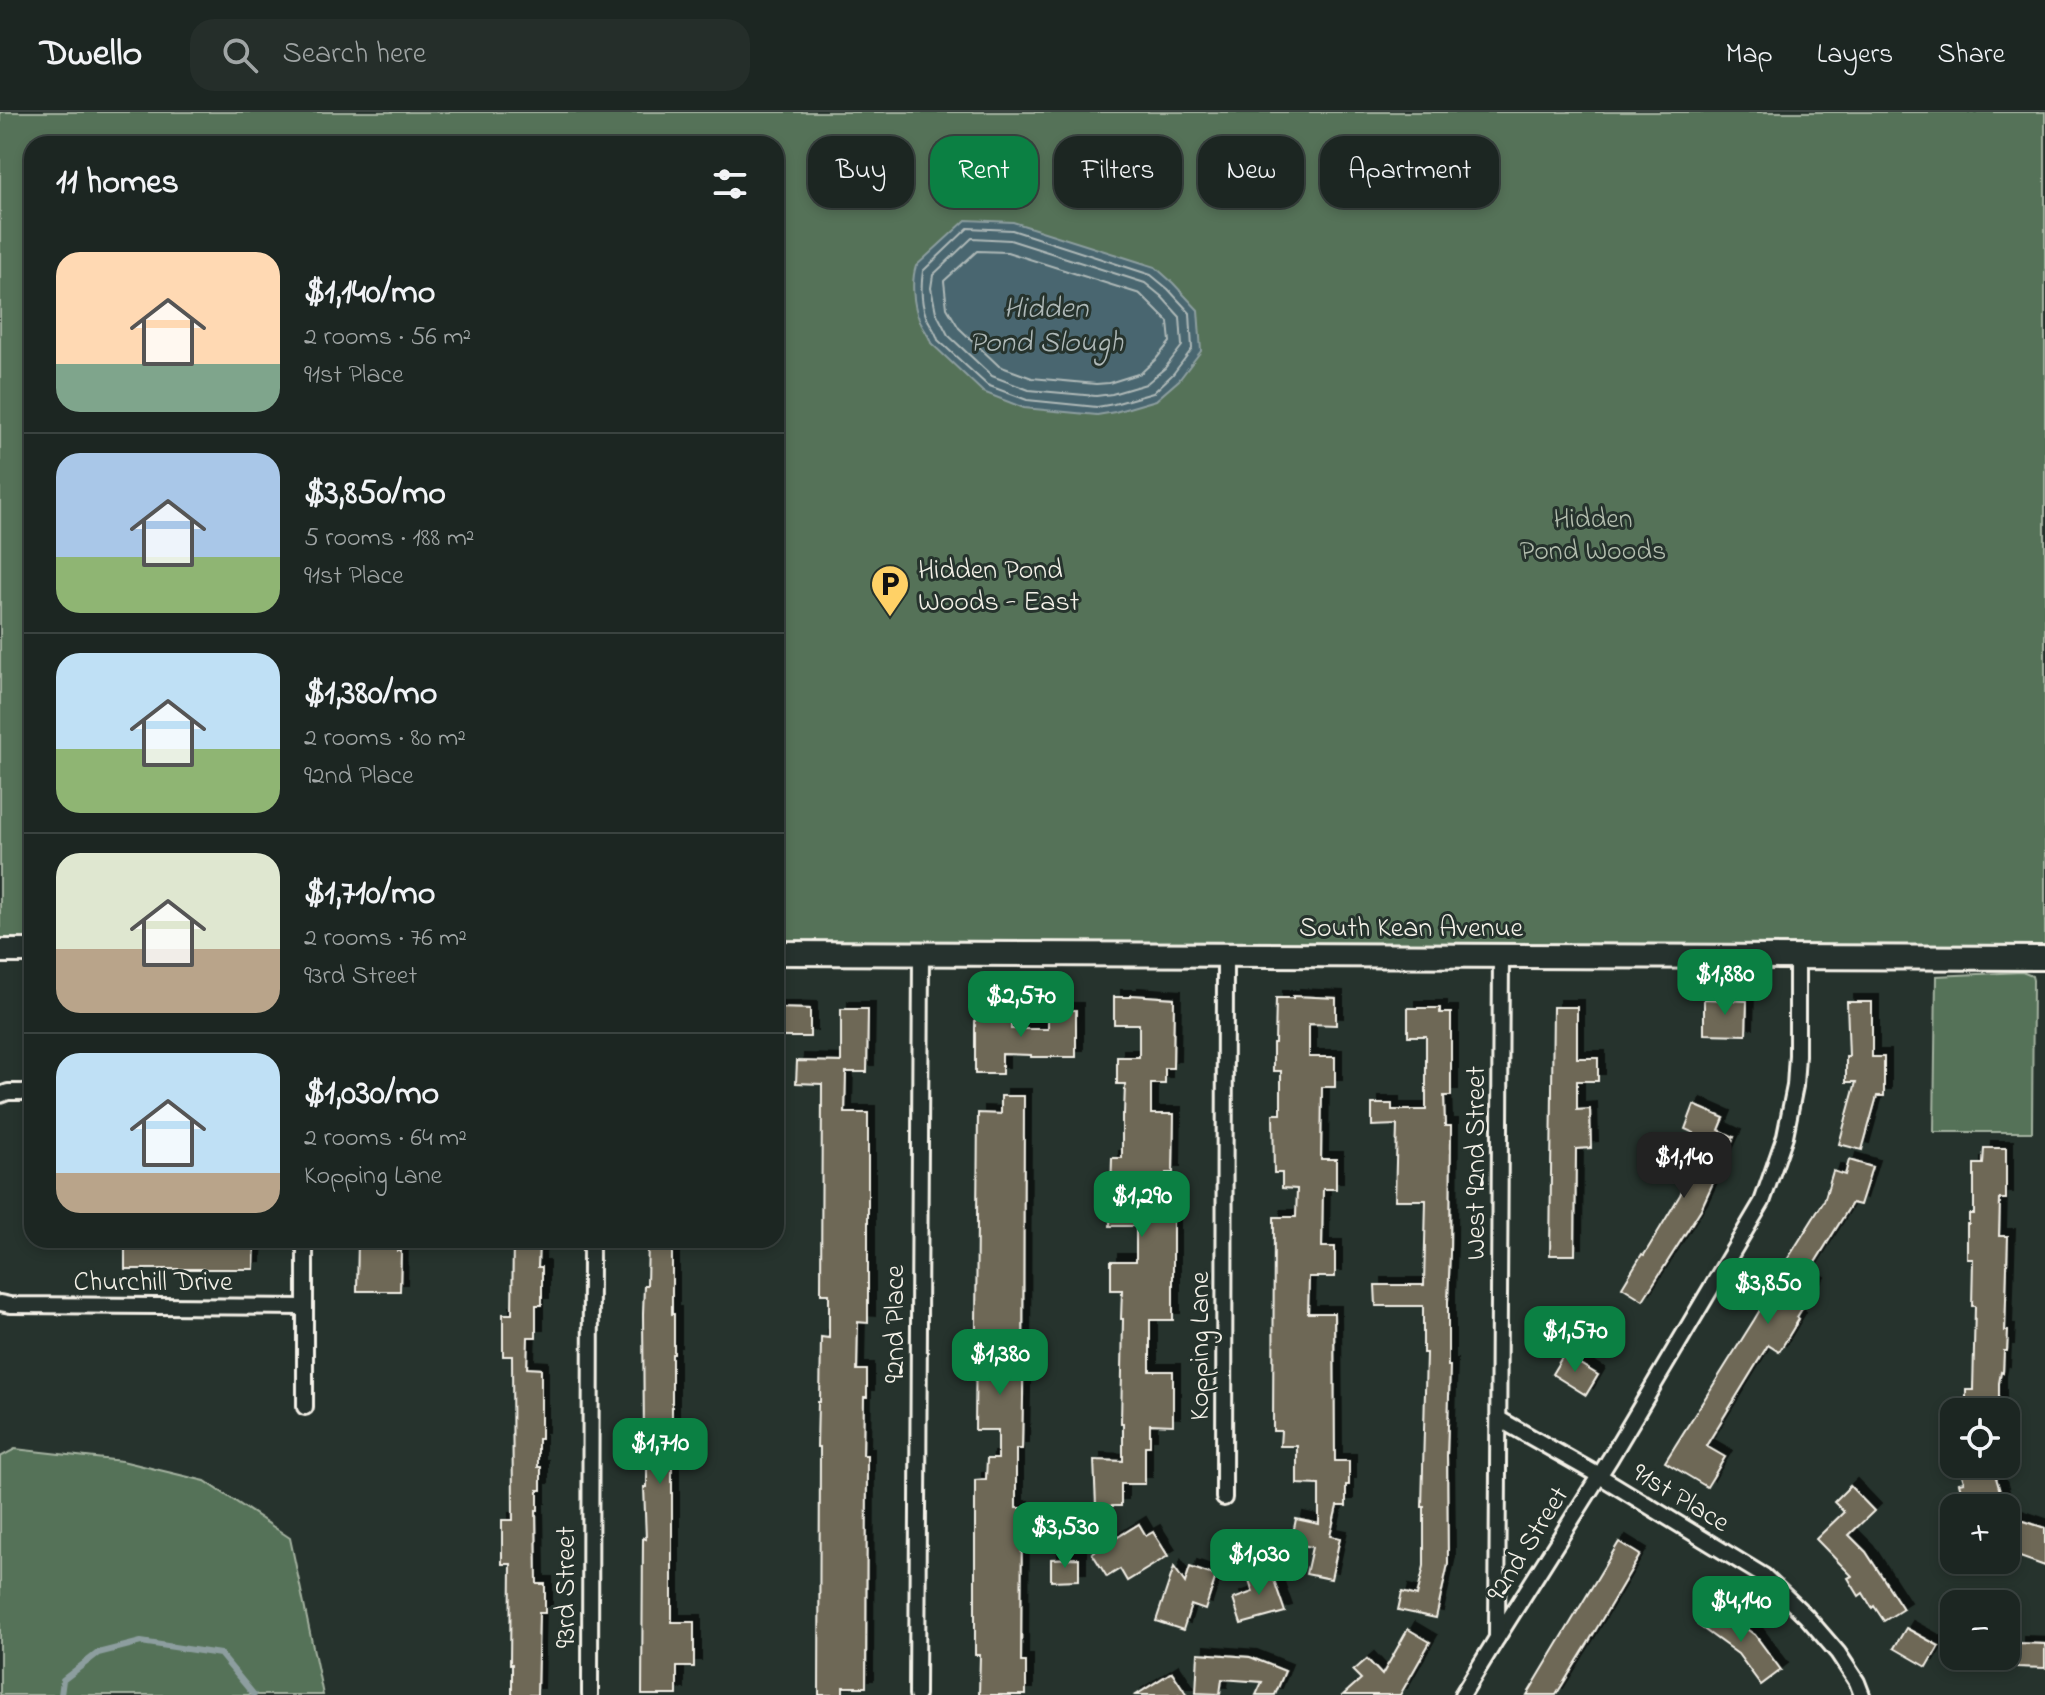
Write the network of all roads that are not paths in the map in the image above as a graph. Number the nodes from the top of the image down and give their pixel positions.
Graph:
1 (0, 951) edge
2 (24, 951) edge
3 (784, 953) edge
4 (921, 954) junction
5 (1225, 955) junction
6 (1501, 956) junction
7 (1797, 957) junction
8 (2045, 958) edge
9 (24, 1092) edge
10 (0, 1095) edge
11 (305, 1248) edge
12 (591, 1248) edge
13 (0, 1303) edge
14 (305, 1307) junction
15 (305, 1407) dead end
16 (1499, 1419) junction
17 (1598, 1475) junction
18 (1224, 1498) dead end
19 (1497, 1638) junction
20 (590, 1695) edge
21 (917, 1695) edge
22 (1462, 1695) edge
23 (1862, 1695) edge

1 - 2 street
3 - 4 street, South Kean Avenue
4 - 5 street, South Kean Avenue
4 - 21 street, 92nd Place
5 - 6 street, South Kean Avenue
5 - 18 street, Kopping Lane
6 - 7 street, South Kean Avenue
6 - 16 street, West 92nd Street
7 - 8 street, South Kean Avenue
7 - 17 street, 91st Place
9 - 10 street
11 - 14 street
12 - 20 street, 93rd Street
13 - 14 street, Churchill Drive
14 - 15 street
16 - 17 street
16 - 19 street, West 92nd Street
17 - 19 street, 92nd Street
17 - 23 street, 91st Place
19 - 22 street

